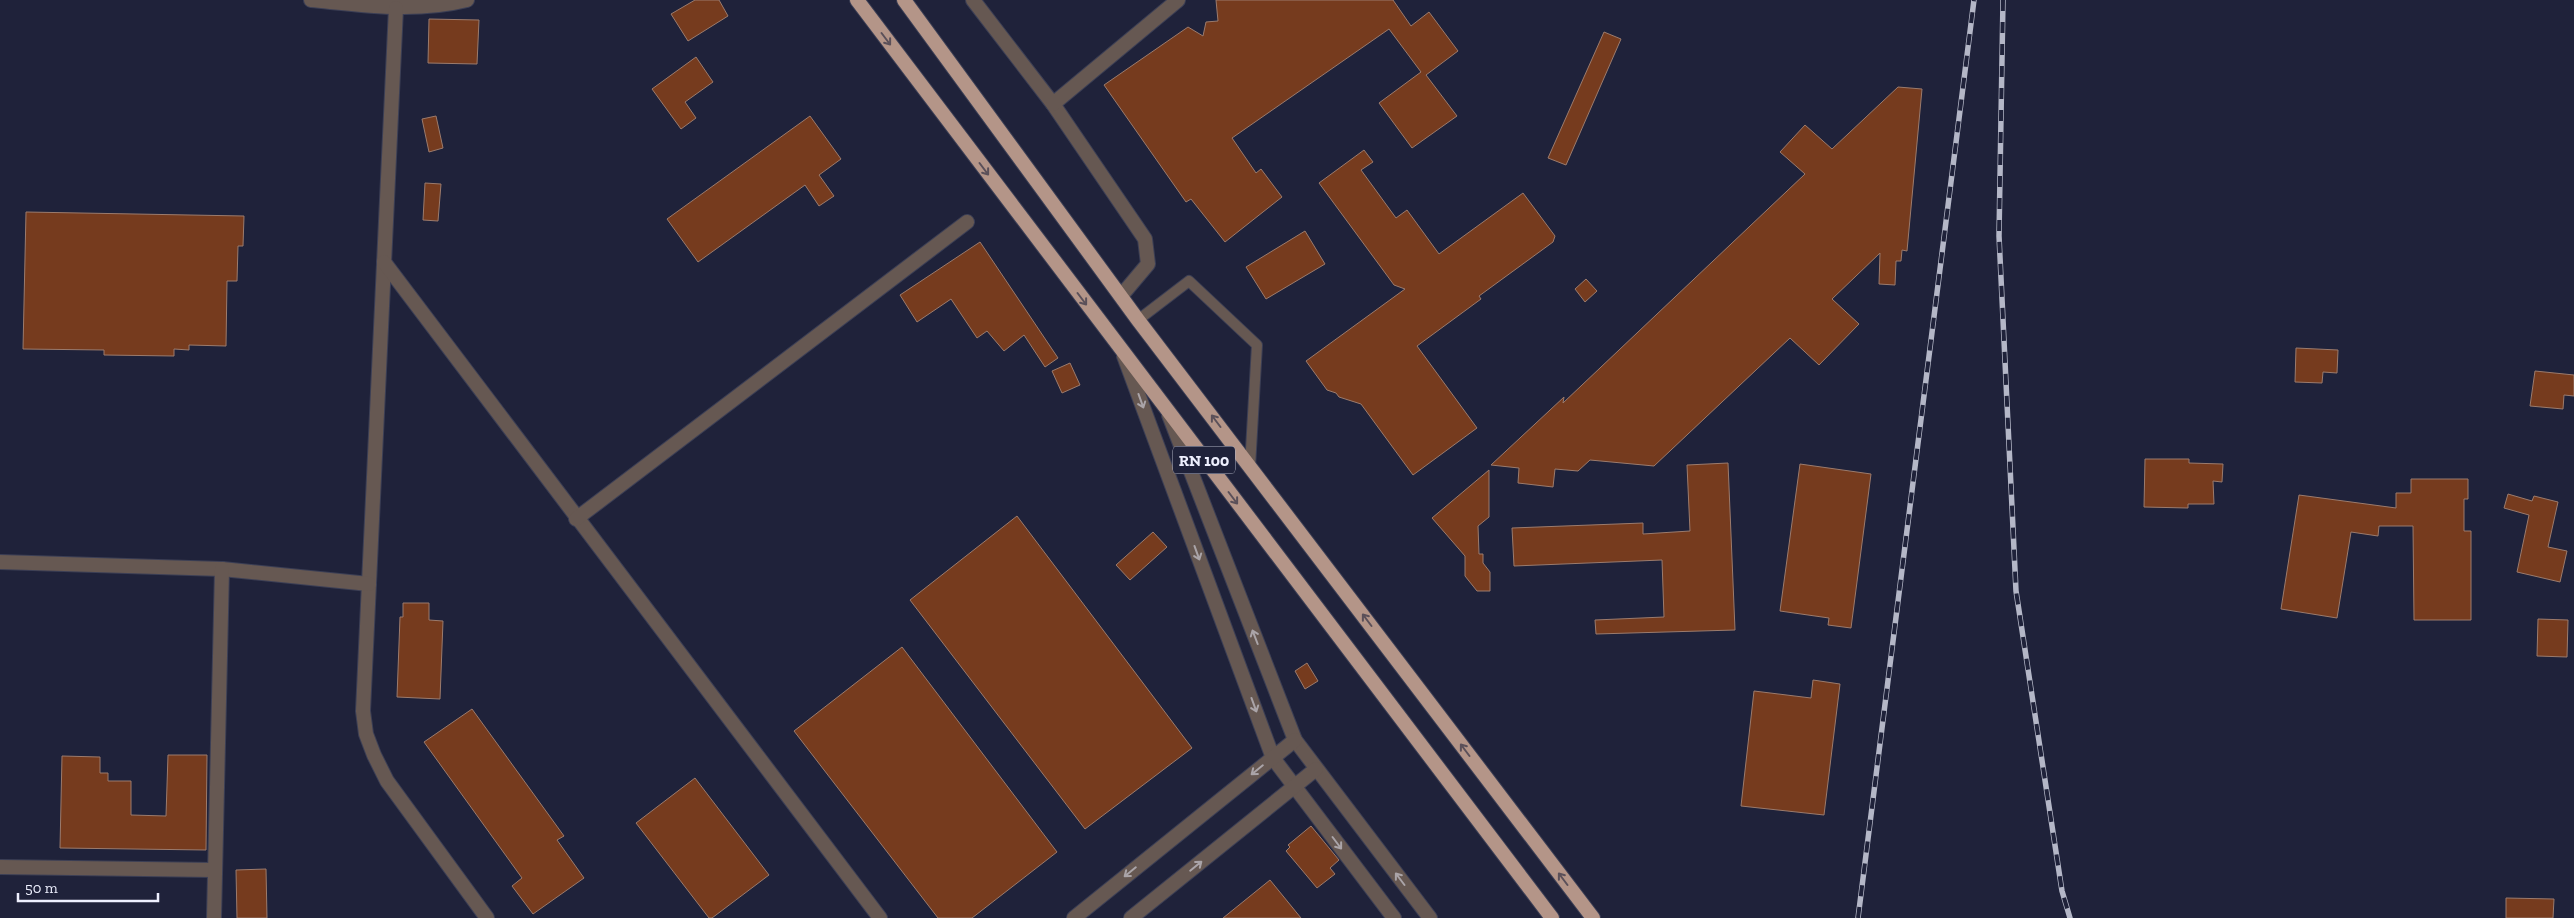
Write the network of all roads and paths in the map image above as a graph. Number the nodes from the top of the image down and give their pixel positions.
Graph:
1 (311, 0) edge
2 (467, 0) edge
3 (857, 0) edge
4 (904, 0) edge
5 (973, 0) edge
6 (1178, 0) edge
7 (396, 8) junction
8 (1053, 104) junction
9 (967, 222) dead end
10 (384, 262) junction
11 (1121, 296) junction
12 (1138, 320) junction
13 (1124, 355) junction
14 (1167, 411) junction
15 (1250, 467) junction
16 (576, 519) junction
17 (0, 562) edge
18 (222, 570) junction
19 (369, 584) junction
20 (1295, 740) junction
21 (1273, 758) junction
22 (1316, 769) junction
23 (1294, 787) junction
24 (0, 867) edge
25 (214, 870) junction
26 (214, 918) edge
27 (487, 918) edge
28 (880, 918) edge
29 (1074, 918) edge
30 (1131, 918) edge
31 (1394, 918) edge
32 (1430, 918) edge
33 (1552, 918) edge
34 (1593, 918) edge

1 - 7 street
2 - 7 street
3 -> 13 highway, RN 100
4 - 11 highway, RN 100
5 - 8 street
6 - 8 street
7 - 10 street
8 - 11 street
9 - 16 street
10 - 16 street
10 - 19 street
11 - 12 highway, RN 100
15 -> 12 highway, RN 100
12 - 15 lane
13 - 14 highway, RN 100
13 -> 21 street
20 -> 14 street
14 -> 33 highway, RN 100
34 -> 15 highway, RN 100
16 - 28 street
17 - 18 street
18 - 19 street
18 - 25 street
19 - 27 street
20 - 21 street
20 - 22 street
21 - 23 street
21 -> 29 street
22 - 23 street
32 -> 22 street
30 -> 23 street
23 -> 31 street
24 - 25 street
25 - 26 street

